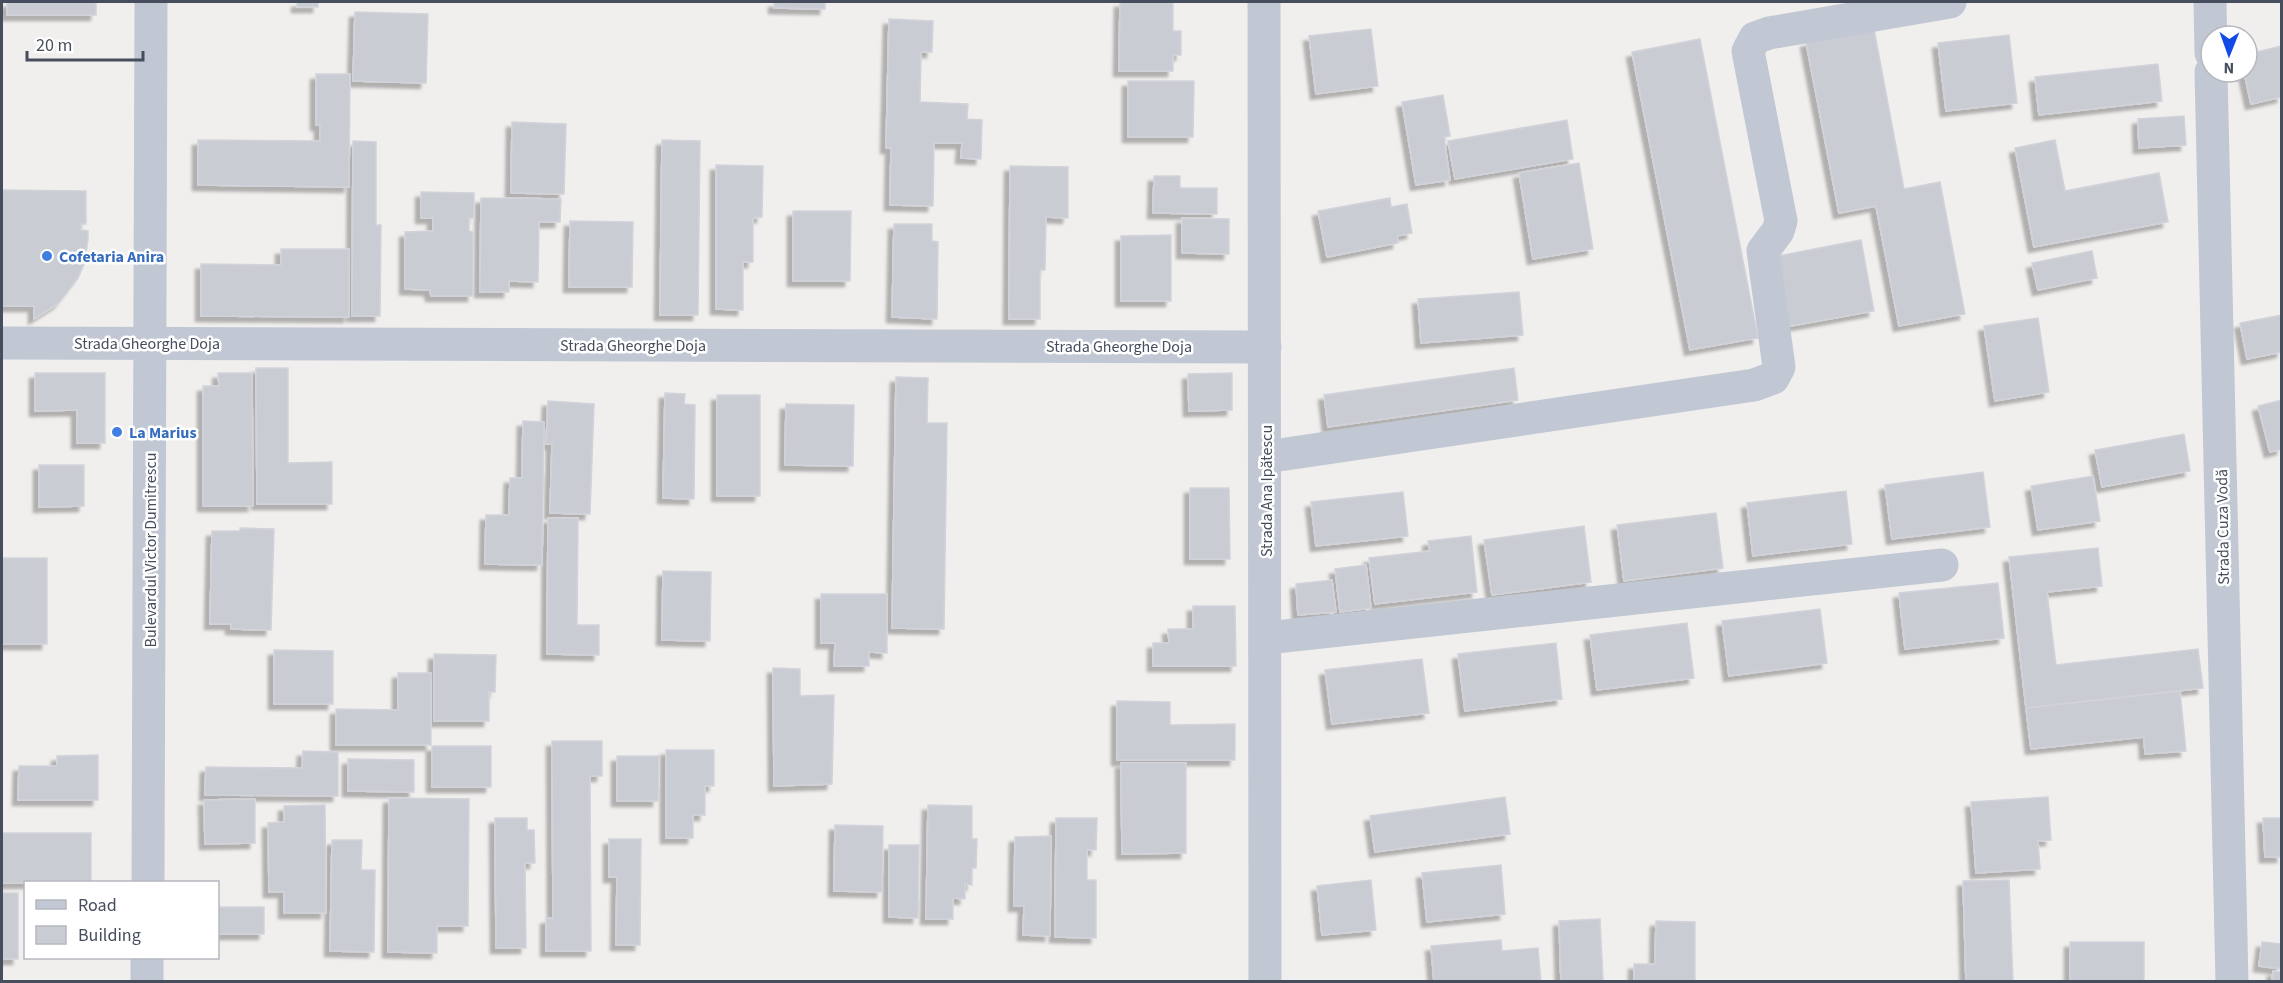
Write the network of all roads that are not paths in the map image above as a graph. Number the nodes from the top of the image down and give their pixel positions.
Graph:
1 (151, 2) edge
2 (1264, 2) edge
3 (1950, 2) edge
4 (2210, 2) edge
5 (2210, 24) edge
6 (2211, 84) edge
7 (2, 343) edge
8 (151, 344) junction
9 (1265, 347) junction
10 (1266, 457) junction
11 (1942, 565) dead end
12 (1266, 638) junction
13 (148, 881) edge
14 (147, 959) edge
15 (147, 981) edge
16 (1265, 981) edge
17 (2232, 981) edge

1 - 8 street, Bulevardul Victor Dumitrescu
2 - 9 street, Strada Ana Ipătescu
3 - 10 street
4 - 5 street
6 - 17 street, Strada Cuza Vodă
7 - 8 street, Strada Gheorghe Doja
8 - 9 street, Strada Gheorghe Doja
8 - 13 street, Bulevardul Victor Dumitrescu
9 - 10 street, Strada Ana Ipătescu
10 - 12 street, Strada Ana Ipătescu
11 - 12 street
12 - 16 street, Strada Ana Ipătescu
14 - 15 street

